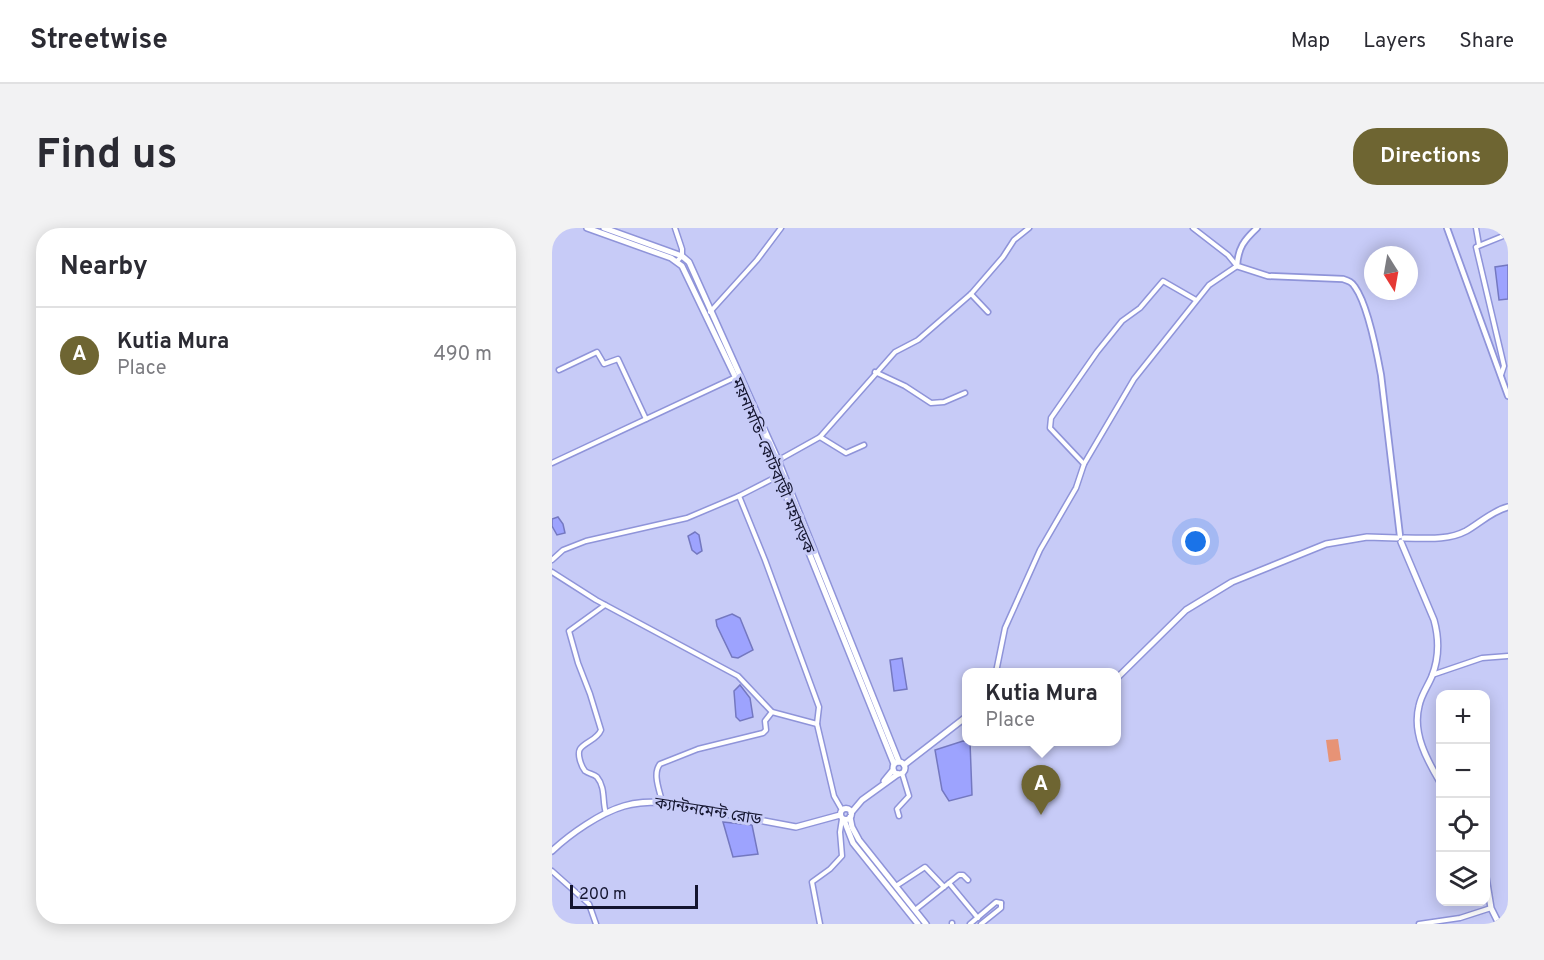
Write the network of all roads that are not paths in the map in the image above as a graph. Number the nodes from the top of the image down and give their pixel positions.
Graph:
1 (587, 228) edge
2 (604, 228) edge
3 (675, 228) edge
4 (781, 228) edge
5 (1029, 228) edge
6 (1193, 228) edge
7 (1257, 228) edge
8 (1447, 228) edge
9 (1476, 228) edge
10 (615, 232) edge
11 (1508, 234) edge
12 (1479, 245) junction
13 (682, 255) junction
14 (677, 261) junction
15 (1237, 266) junction
16 (971, 294) junction
17 (1196, 300) junction
18 (710, 312) junction
19 (988, 312) dead end
20 (559, 370) dead end
21 (875, 372) junction
22 (1501, 375) junction
23 (736, 377) junction
24 (965, 393) dead end
25 (1508, 396) edge
26 (646, 419) junction
27 (820, 437) junction
28 (864, 445) dead end
29 (775, 461) junction
30 (552, 462) edge
31 (1084, 464) junction
32 (778, 476) junction
33 (739, 496) junction
34 (1508, 507) edge
35 (1400, 538) junction
36 (552, 560) edge
37 (552, 572) edge
38 (822, 578) junction
39 (605, 605) junction
40 (1508, 656) edge
41 (997, 668) edge
42 (1121, 674) edge
43 (1432, 675) junction
44 (772, 712) junction
45 (962, 720) edge
46 (817, 724) junction
47 (898, 768) junction
48 (1436, 775) edge
49 (662, 802) junction
50 (606, 814) junction
51 (845, 815) junction
52 (899, 816) dead end
53 (552, 851) edge
54 (552, 871) edge
55 (968, 880) dead end
56 (949, 883) junction
57 (896, 886) junction
58 (944, 887) junction
59 (1490, 902) edge
60 (1491, 908) junction
61 (915, 910) junction
62 (978, 918) junction
63 (596, 924) edge
64 (820, 924) edge
65 (918, 924) edge
66 (926, 924) edge
67 (970, 924) edge
68 (981, 924) edge
69 (1419, 924) edge
70 (1499, 924) edge

1 - 10 main road
2 - 10 main road
3 - 13 street
4 - 18 street
5 - 16 street
6 - 15 street
7 - 15 street
8 - 22 street
9 - 12 street
10 - 13 main road
10 - 14 main road
11 - 12 street
12 - 22 street
13 - 14 street
13 - 18 main road, ময়নামতি–কোটবাড়ী মহাসড়ক
14 - 23 main road, ময়নামতি–কোটবাড়ী মহাসড়ক
15 - 17 street
15 - 35 street
16 - 19 street
16 - 21 street
17 - 31 street
17 - 31 street
18 - 29 main road, ময়নামতি–কোটবাড়ী মহাসড়ক
20 - 26 street
21 - 24 street
21 - 27 street
22 - 25 street
23 - 26 street
23 - 29 main road, ময়নামতি–কোটবাড়ী মহাসড়ক
26 - 30 street
27 - 28 street
27 - 29 street
29 - 32 main road, ময়নামতি–কোটবাড়ী মহাসড়ক
29 - 38 main road, ময়নামতি–কোটবাড়ী মহাসড়ক
31 - 41 street
32 - 33 street
32 - 38 main road, ময়নামতি–কোটবাড়ী মহাসড়ক
33 - 36 street
33 - 46 street
34 - 35 main road
35 - 42 main road
35 - 43 main road
37 - 39 street
38 - 47 main road, ময়নামতি–কোটবাড়ী মহাসড়ক
39 - 44 street
39 - 50 street
40 - 43 street
43 - 48 main road
44 - 46 street
44 - 49 street
45 - 47 main road
46 - 51 street
47 - 51 main road
47 - 52 street
49 - 50 main road, ক্যান্টনমেন্ট রোড
49 - 51 main road, ক্যান্টনমেন্ট রোড
50 - 53 main road, ক্যান্টনমেন্ট রোড
51 - 57 main road
51 - 64 street
51 - 65 main road
54 - 63 street
55 - 56 street
56 - 58 street
56 - 62 street
57 - 58 street
57 - 61 main road
58 - 61 street
59 - 60 main road
60 - 69 street
60 - 70 main road
61 - 66 main road
62 - 67 street
62 - 68 street

